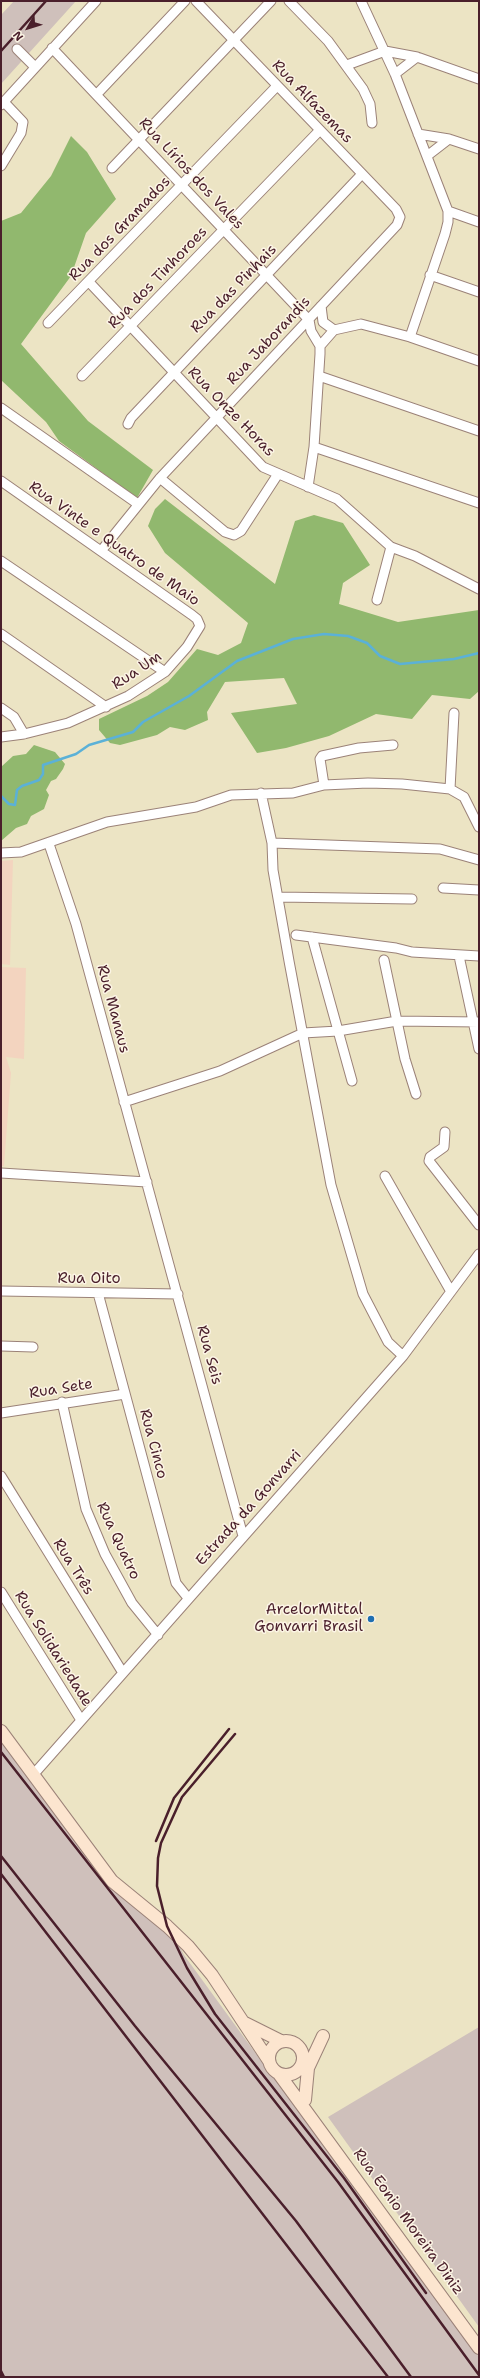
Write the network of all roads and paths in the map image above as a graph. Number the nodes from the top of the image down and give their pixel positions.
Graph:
1 (96, 1) edge
2 (185, 1) edge
3 (196, 1) edge
4 (271, 1) edge
5 (289, 1) edge
6 (361, 1) edge
7 (233, 40) junction
8 (52, 48) junction
9 (17, 49) dead end
10 (385, 51) junction
11 (418, 57) junction
12 (346, 65) junction
13 (35, 67) junction
14 (395, 74) junction
15 (479, 79) edge
16 (277, 86) junction
17 (96, 94) junction
18 (2, 103) edge
19 (372, 123) dead end
20 (320, 130) junction
21 (418, 134) junction
22 (139, 139) junction
23 (449, 139) junction
24 (479, 148) edge
25 (427, 156) junction
26 (1, 166) edge
27 (112, 168) dead end
28 (362, 174) junction
29 (182, 184) junction
30 (448, 212) junction
31 (479, 222) edge
32 (397, 225) joint
33 (224, 229) junction
34 (267, 274) junction
35 (430, 275) junction
36 (89, 282) junction
37 (479, 292) edge
38 (321, 306) junction
39 (309, 320) junction
40 (48, 323) dead end
41 (130, 326) junction
42 (334, 330) junction
43 (410, 336) junction
44 (320, 346) junction
45 (479, 361) edge
46 (173, 372) junction
47 (82, 376) dead end
48 (319, 376) junction
49 (1, 408) edge
50 (216, 418) junction
51 (128, 424) dead end
52 (479, 431) edge
53 (314, 447) junction
54 (278, 474) junction
55 (160, 478) junction
56 (1, 481) edge
57 (308, 487) junction
58 (479, 503) edge
59 (138, 504) junction
60 (391, 546) junction
61 (101, 551) junction
62 (1, 561) edge
63 (479, 589) edge
64 (377, 600) dead end
65 (1, 634) edge
66 (196, 635) joint
67 (165, 672) junction
68 (106, 707) junction
69 (1, 708) edge
70 (454, 713) dead end
71 (24, 734) junction
72 (1, 737) edge
73 (393, 745) dead end
74 (324, 785) junction
75 (450, 789) junction
76 (261, 793) junction
77 (479, 827) edge
78 (272, 843) junction
79 (49, 844) junction
80 (1, 853) edge
81 (479, 860) edge
82 (442, 888) dead end
83 (479, 890) edge
84 (278, 896) junction
85 (412, 898) dead end
86 (296, 935) dead end
87 (312, 937) junction
88 (459, 956) junction
89 (479, 956) edge
90 (384, 960) dead end
91 (397, 1021) junction
92 (475, 1022) edge
93 (338, 1031) junction
94 (302, 1033) junction
95 (479, 1049) edge
96 (352, 1081) dead end
97 (416, 1094) dead end
98 (124, 1102) junction
99 (445, 1132) dead end
100 (1, 1173) edge
101 (385, 1176) dead end
102 (147, 1182) junction
103 (479, 1225) edge
104 (479, 1254) edge
105 (450, 1290) junction
106 (1, 1291) edge
107 (98, 1293) junction
108 (178, 1294) junction
109 (1, 1346) edge
110 (33, 1347) dead end
111 (403, 1356) junction
112 (125, 1394) junction
113 (62, 1402) junction
114 (1, 1413) edge
115 (1, 1476) edge
116 (243, 1536) junction
117 (1, 1592) edge
118 (188, 1598) junction
119 (158, 1635) junction
120 (124, 1672) junction
121 (81, 1720) junction
122 (1, 1731) edge
123 (33, 1775) junction
124 (244, 2023) junction
125 (323, 2036) dead end
126 (281, 2041) junction
127 (269, 2061) junction
128 (301, 2067) junction
129 (279, 2074) junction
130 (306, 2100) junction
131 (310, 2114) junction
132 (479, 2348) edge

1 - 8 street
2 - 17 street
3 - 7 street, Rua Alfazemas
4 - 7 street
5 - 12 street
6 - 10 street
7 - 16 street, Rua Alfazemas
7 - 22 street
8 - 13 street
8 - 17 street, Rua Lírios dos Vales
9 - 13 street
10 - 11 street
10 - 12 street
10 - 14 street
11 - 14 street
11 - 15 street
12 - 19 street
13 - 18 street
14 - 21 street
16 - 20 street, Rua Alfazemas
16 - 29 street, Rua dos Gramados
17 - 22 street, Rua Lírios dos Vales
18 - 26 street
20 - 28 street, Rua Alfazemas
20 - 33 street, Rua dos Tinhoroes
21 - 23 street
21 - 25 street
22 - 27 street
22 - 29 street, Rua Lírios dos Vales
23 - 24 street
23 - 25 street
25 - 30 street
28 - 32 street, Rua Alfazemas
28 - 34 street, Rua das Pinhais
29 - 33 street, Rua Lírios dos Vales
29 - 36 street, Rua dos Gramados
30 - 31 street
30 - 35 street
32 - 38 street, Rua Jaborandis
33 - 34 street, Rua Lírios dos Vales
33 - 41 street, Rua dos Tinhoroes
34 - 39 street, Rua Lírios dos Vales
34 - 46 street, Rua das Pinhais
35 - 37 street
35 - 43 street
36 - 40 street, Rua dos Gramados
36 - 41 street, Rua Onze Horas
38 - 39 street, Rua Jaborandis
38 - 42 street
39 - 44 street
39 - 50 street, Rua Jaborandis
41 - 46 street, Rua Onze Horas
41 - 47 street, Rua dos Tinhoroes
42 - 43 street
42 - 44 street
43 - 45 street
44 - 48 street
46 - 50 street, Rua Onze Horas
46 - 51 street, Rua das Pinhais
48 - 52 street
48 - 53 street
49 - 59 street
50 - 54 street, Rua Onze Horas
50 - 55 street, Rua Jaborandis
53 - 57 street
53 - 58 street
54 - 55 street
54 - 57 street, Rua Onze Horas
55 - 59 street, Rua Jaborandis
56 - 61 street, Rua Vinte e Quatro de Maio
57 - 60 street, Rua Onze Horas
59 - 61 street, Rua Jaborandis
60 - 63 street, Rua Onze Horas
60 - 64 street
61 - 66 street, Rua Vinte e Quatro de Maio
62 - 67 street
65 - 68 street
66 - 67 street, Rua Um
67 - 68 street, Rua Um
68 - 71 street, Rua Um
69 - 71 street
70 - 75 street
71 - 72 street, Rua Um
73 - 74 street
74 - 75 street
74 - 76 street
75 - 77 street
76 - 78 street
76 - 79 street
78 - 81 street
78 - 84 street
79 - 80 street
79 - 98 street, Rua Manaus
82 - 83 street
84 - 85 street
84 - 94 street
86 - 87 street
87 - 88 street
87 - 93 street
88 - 89 street
88 - 92 street
90 - 91 street
91 - 92 street
91 - 93 street
91 - 97 street
92 - 95 street
93 - 94 street
93 - 96 street
94 - 98 street
94 - 111 street
98 - 102 street, Rua Manaus
99 - 103 street
100 - 102 street
101 - 105 street
102 - 108 street, Rua Seis
104 - 105 street, Estrada da Gonvarri
105 - 111 street, Estrada da Gonvarri
106 - 107 street, Rua Oito
107 - 108 street, Rua Oito
107 - 112 street, Rua Cinco
108 - 116 street, Rua Seis
109 - 110 street
111 - 116 street, Estrada da Gonvarri
112 - 113 street, Rua Sete
112 - 118 street, Rua Cinco
113 - 114 street, Rua Sete
113 - 119 street, Rua Quatro
115 - 120 street, Rua Três
116 - 118 street, Estrada da Gonvarri
117 - 121 street, Rua Solidariedade
118 - 119 street, Estrada da Gonvarri
119 - 120 street, Estrada da Gonvarri
120 - 121 street, Estrada da Gonvarri
121 - 123 street, Estrada da Gonvarri
122 - 123 main road
123 - 124 main road
124 - 126 main road
124 - 127 main road
125 - 130 main road
126 - 127 main road
126 - 128 main road
127 - 129 main road
128 - 129 main road
128 - 130 main road, Rua Eonio Moreira Diniz
129 - 131 main road, Rua Eonio Moreira Diniz
130 - 131 main road, Rua Eonio Moreira Diniz
131 - 132 main road, Rua Eonio Moreira Diniz

